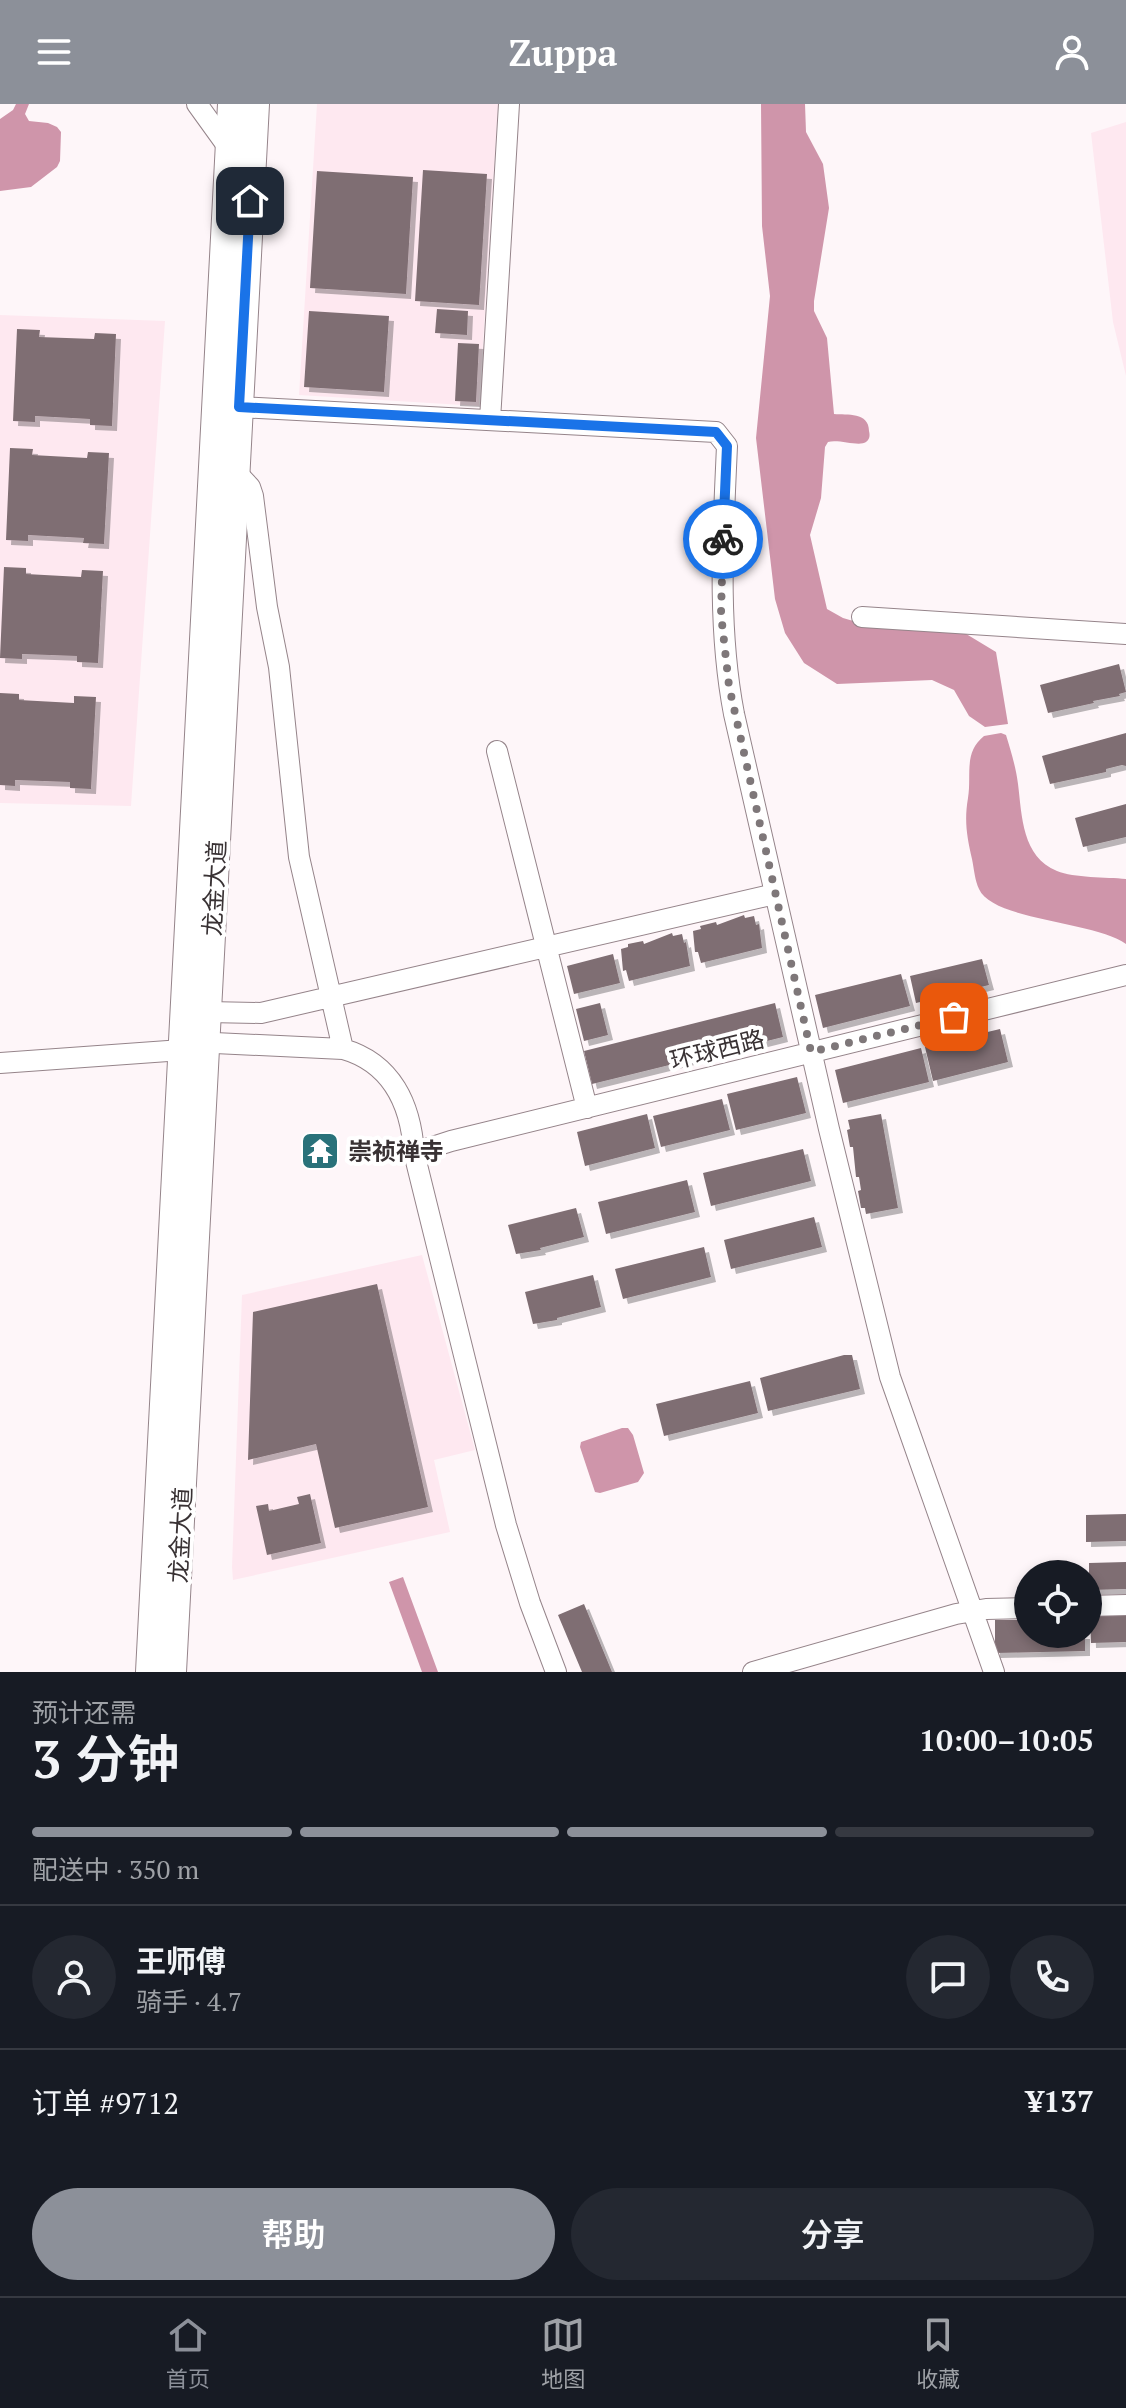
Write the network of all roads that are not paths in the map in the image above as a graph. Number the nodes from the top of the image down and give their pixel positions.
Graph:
1 (197, 104) edge
2 (231, 104) edge
3 (256, 104) edge
4 (509, 104) edge
5 (228, 147) junction
6 (239, 407) junction
7 (490, 420) junction
8 (235, 471) junction
9 (862, 617) dead end
10 (1126, 634) edge
11 (497, 751) dead end
12 (775, 894) junction
13 (548, 947) junction
14 (1126, 975) edge
15 (332, 997) junction
16 (208, 1012) junction
17 (192, 1049) junction
18 (343, 1049) junction
19 (811, 1052) junction
20 (0, 1063) edge
21 (587, 1108) junction
22 (414, 1153) junction
23 (1126, 1605) edge
24 (1102, 1606) edge
25 (1014, 1609) edge
26 (973, 1611) junction
27 (149, 1672) edge
28 (173, 1672) edge
29 (556, 1672) edge
30 (753, 1672) edge
31 (994, 1672) edge

1 - 5 street
2 - 5 main road, 龙金大道
3 - 6 main road, 龙金大道
4 - 7 street
5 - 17 main road, 龙金大道
6 - 7 street
6 - 8 main road, 龙金大道
7 - 12 street
8 - 15 street
8 - 16 main road, 龙金大道
9 - 10 street
11 - 13 street
12 - 13 street
12 - 19 street
13 - 15 street
13 - 21 street
14 - 19 street, 环球西路
15 - 16 street
15 - 18 street
16 - 17 main road, 龙金大道
17 - 18 street
17 - 20 street
17 - 22 street
17 - 27 main road, 龙金大道
17 - 28 main road, 龙金大道
18 - 22 street
19 - 21 street, 环球西路
19 - 26 street
21 - 22 street, 环球西路
22 - 29 street
23 - 24 street
25 - 26 street
26 - 30 street
26 - 31 street

